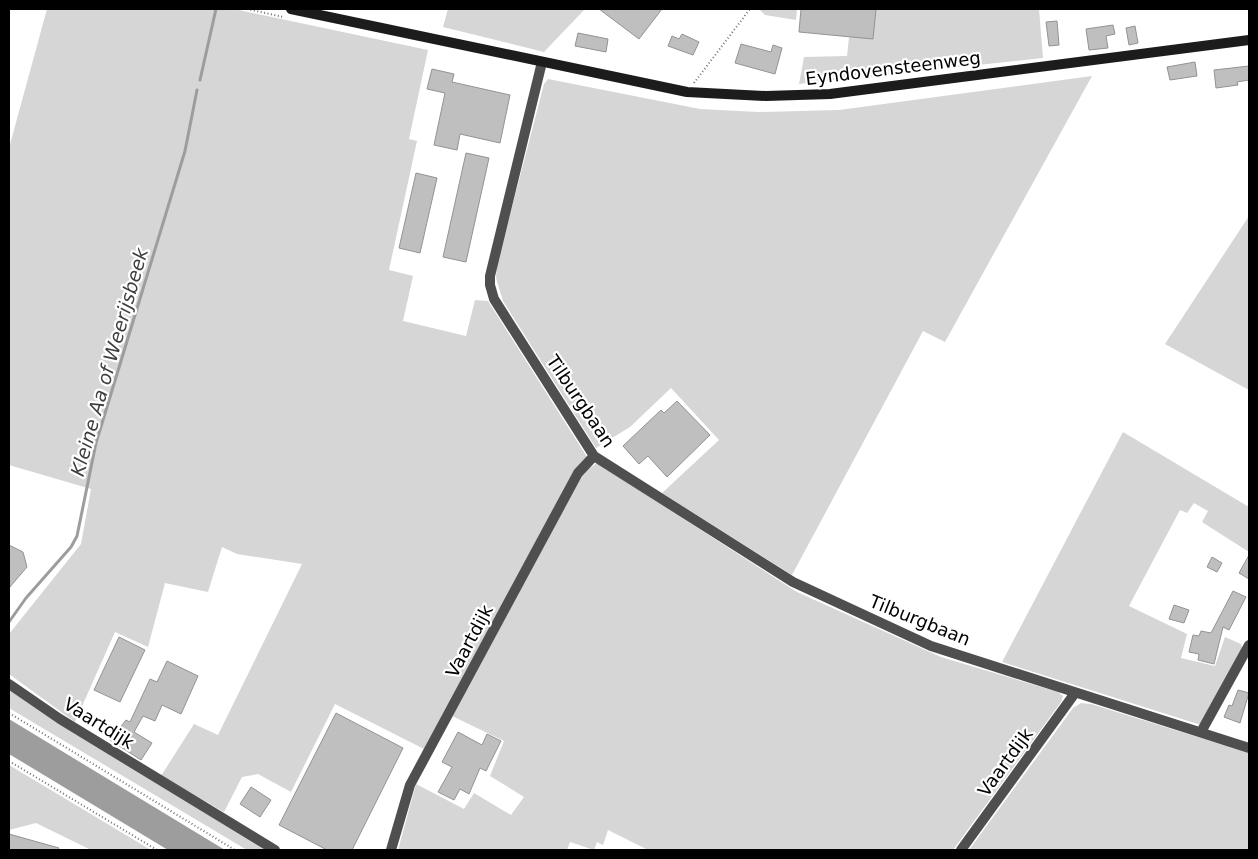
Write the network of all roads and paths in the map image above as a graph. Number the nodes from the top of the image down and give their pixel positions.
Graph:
1 (247, 9) edge
2 (750, 9) edge
3 (288, 13) edge
4 (1249, 40) edge
5 (542, 62) junction
6 (687, 92) junction
7 (594, 456) junction
8 (1249, 646) edge
9 (9, 684) edge
10 (1075, 693) junction
11 (9, 713) edge
12 (1201, 732) junction
13 (1249, 748) edge
14 (9, 761) edge
15 (156, 850) edge
16 (235, 850) edge
17 (275, 850) edge
18 (391, 850) edge
19 (961, 850) edge

1 - 3 path
2 - 6 path
3 - 5 street
4 - 6 street, Eyndovensteenweg
5 - 6 street, Eyndovensteenweg
5 - 7 street, Tilburgbaan
7 - 10 street, Tilburgbaan
7 - 18 street, Vaartdijk
8 - 12 street
9 - 17 street, Vaartdijk
10 - 12 street, Tilburgbaan
10 - 19 street, Vaartdijk
11 - 16 path
12 - 13 street, Tilburgbaan
14 - 15 path

